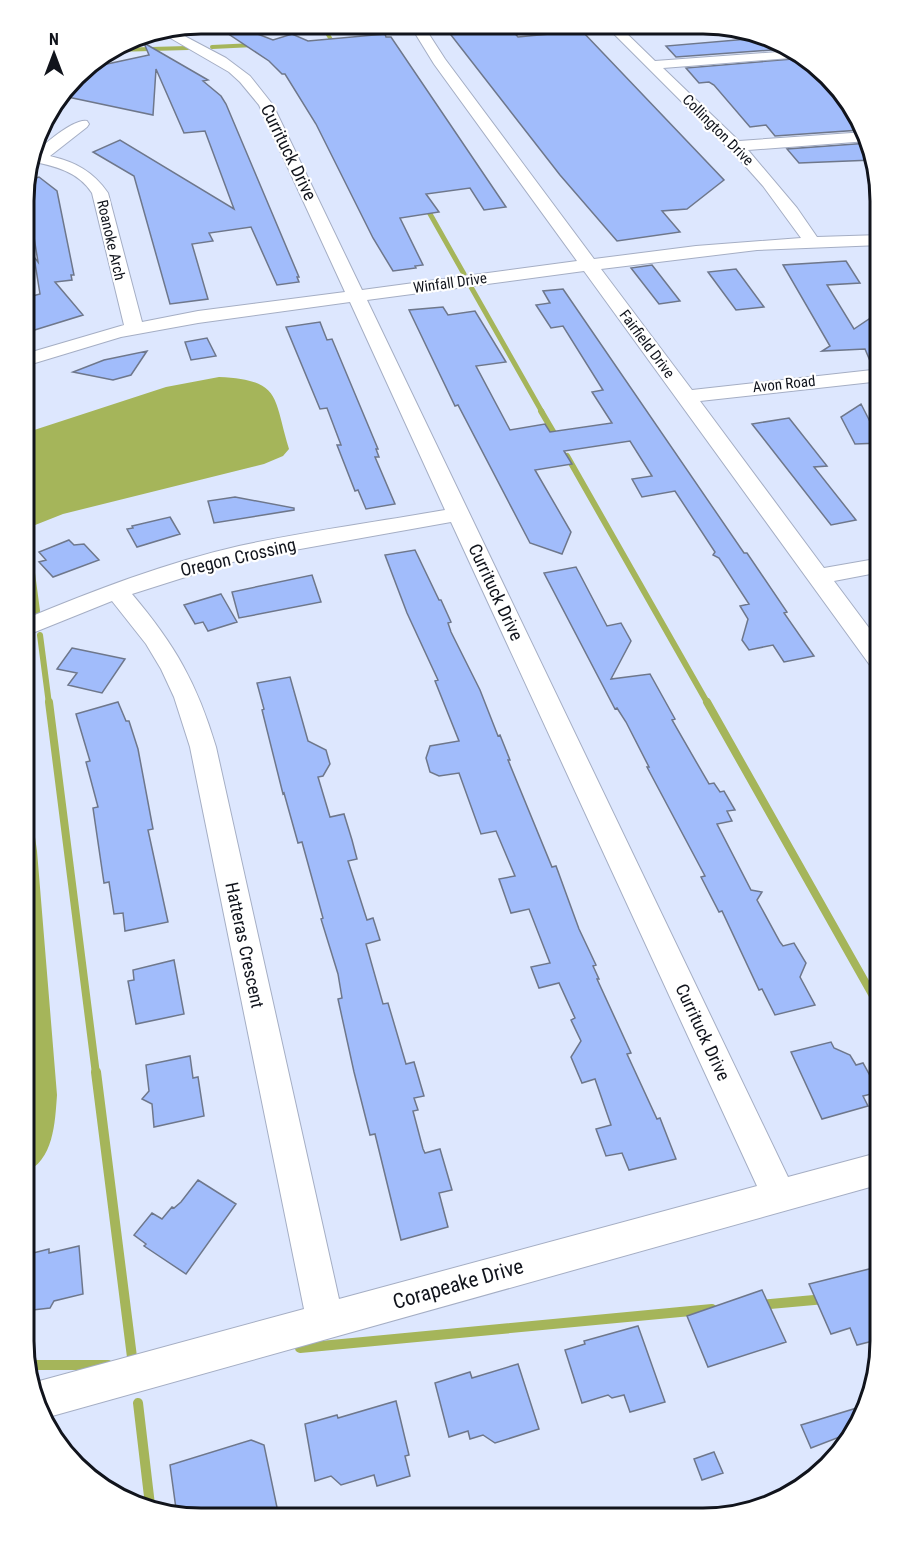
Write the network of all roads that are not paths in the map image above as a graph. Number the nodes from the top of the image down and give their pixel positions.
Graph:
1 (422, 35) edge
2 (621, 35) edge
3 (177, 37) edge
4 (785, 56) edge
5 (653, 65) junction
6 (82, 124) dead end
7 (857, 137) edge
8 (735, 146) junction
9 (42, 152) edge
10 (40, 158) edge
11 (870, 240) edge
12 (812, 242) junction
13 (588, 264) junction
14 (356, 296) junction
15 (134, 329) junction
16 (35, 357) edge
17 (870, 376) edge
18 (687, 398) junction
19 (459, 514) junction
20 (870, 567) edge
21 (818, 576) junction
22 (116, 590) junction
23 (35, 624) edge
24 (870, 647) edge
25 (870, 1171) edge
26 (779, 1195) junction
27 (325, 1321) junction
28 (45, 1398) edge

1 - 13 street, Fairfield Drive
2 - 5 street, Collington Drive
3 - 14 street, Currituck Drive
4 - 5 street
5 - 8 street, Collington Drive
6 - 9 street
7 - 8 street
8 - 12 street, Collington Drive
10 - 15 street, Roanoke Arch
11 - 12 street, Winfall Drive
12 - 13 street, Winfall Drive
13 - 14 street, Winfall Drive
13 - 18 street, Fairfield Drive
14 - 15 street, Winfall Drive
14 - 19 street, Currituck Drive
15 - 16 street, Winfall Drive
17 - 18 street, Avon Road
18 - 21 street, Fairfield Drive
19 - 22 street, Oregon Crossing
19 - 26 street, Currituck Drive
20 - 21 street
21 - 24 street, Fairfield Drive
22 - 23 street, Oregon Crossing
22 - 27 street, Hatteras Crescent
25 - 26 street, Corapeake Drive
26 - 27 street, Corapeake Drive
27 - 28 street, Corapeake Drive

